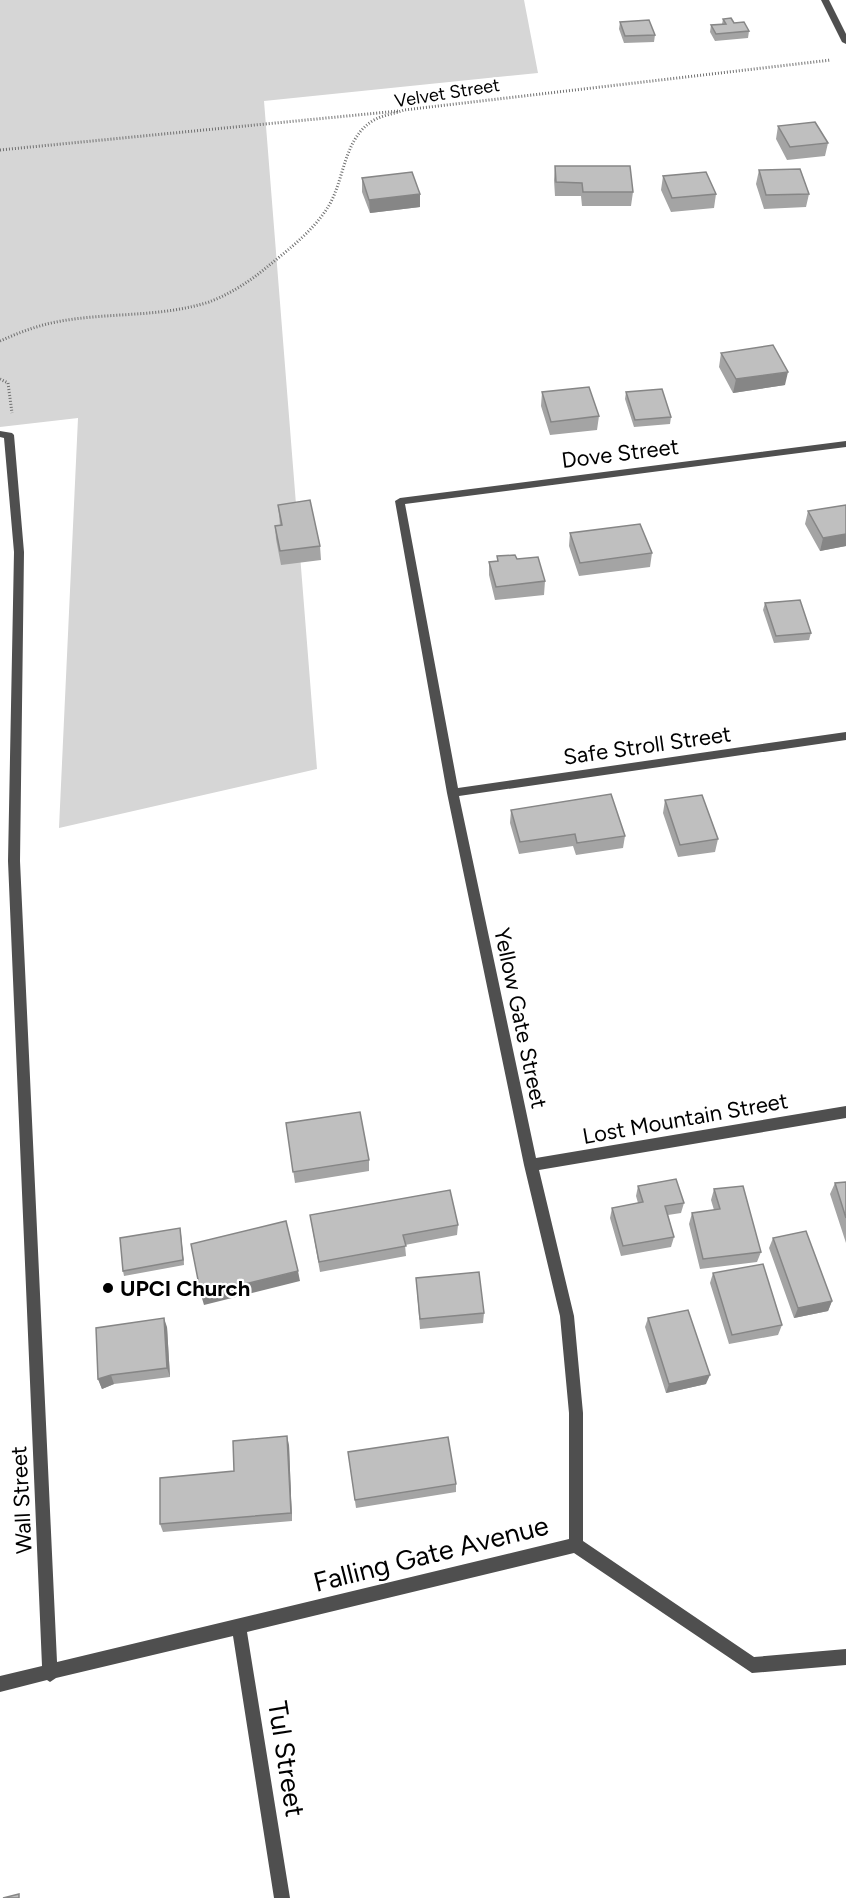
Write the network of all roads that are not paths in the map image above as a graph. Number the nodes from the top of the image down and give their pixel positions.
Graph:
1 (825, 0) edge
2 (846, 42) edge
3 (4, 434) edge
4 (846, 444) edge
5 (400, 501) joint
6 (846, 736) edge
7 (453, 793) junction
8 (846, 1112) edge
9 (531, 1165) junction
10 (576, 1545) junction
11 (239, 1628) junction
12 (846, 1657) edge
13 (50, 1674) junction
14 (0, 1684) edge
15 (282, 1898) edge

1 - 2 street
3 - 13 street, Wall Street
4 - 5 street, Dove Street
5 - 7 street, Yellow Gate Street
6 - 7 street, Safe Stroll Street
7 - 9 street, Yellow Gate Street
8 - 9 street, Lost Mountain Street
9 - 10 street, Yellow Gate Street
10 - 11 street, Falling Gate Avenue
10 - 12 street, Falling Gate Avenue
11 - 13 street, Falling Gate Avenue
11 - 15 street, Tul Street
13 - 14 street, Falling Gate Avenue

